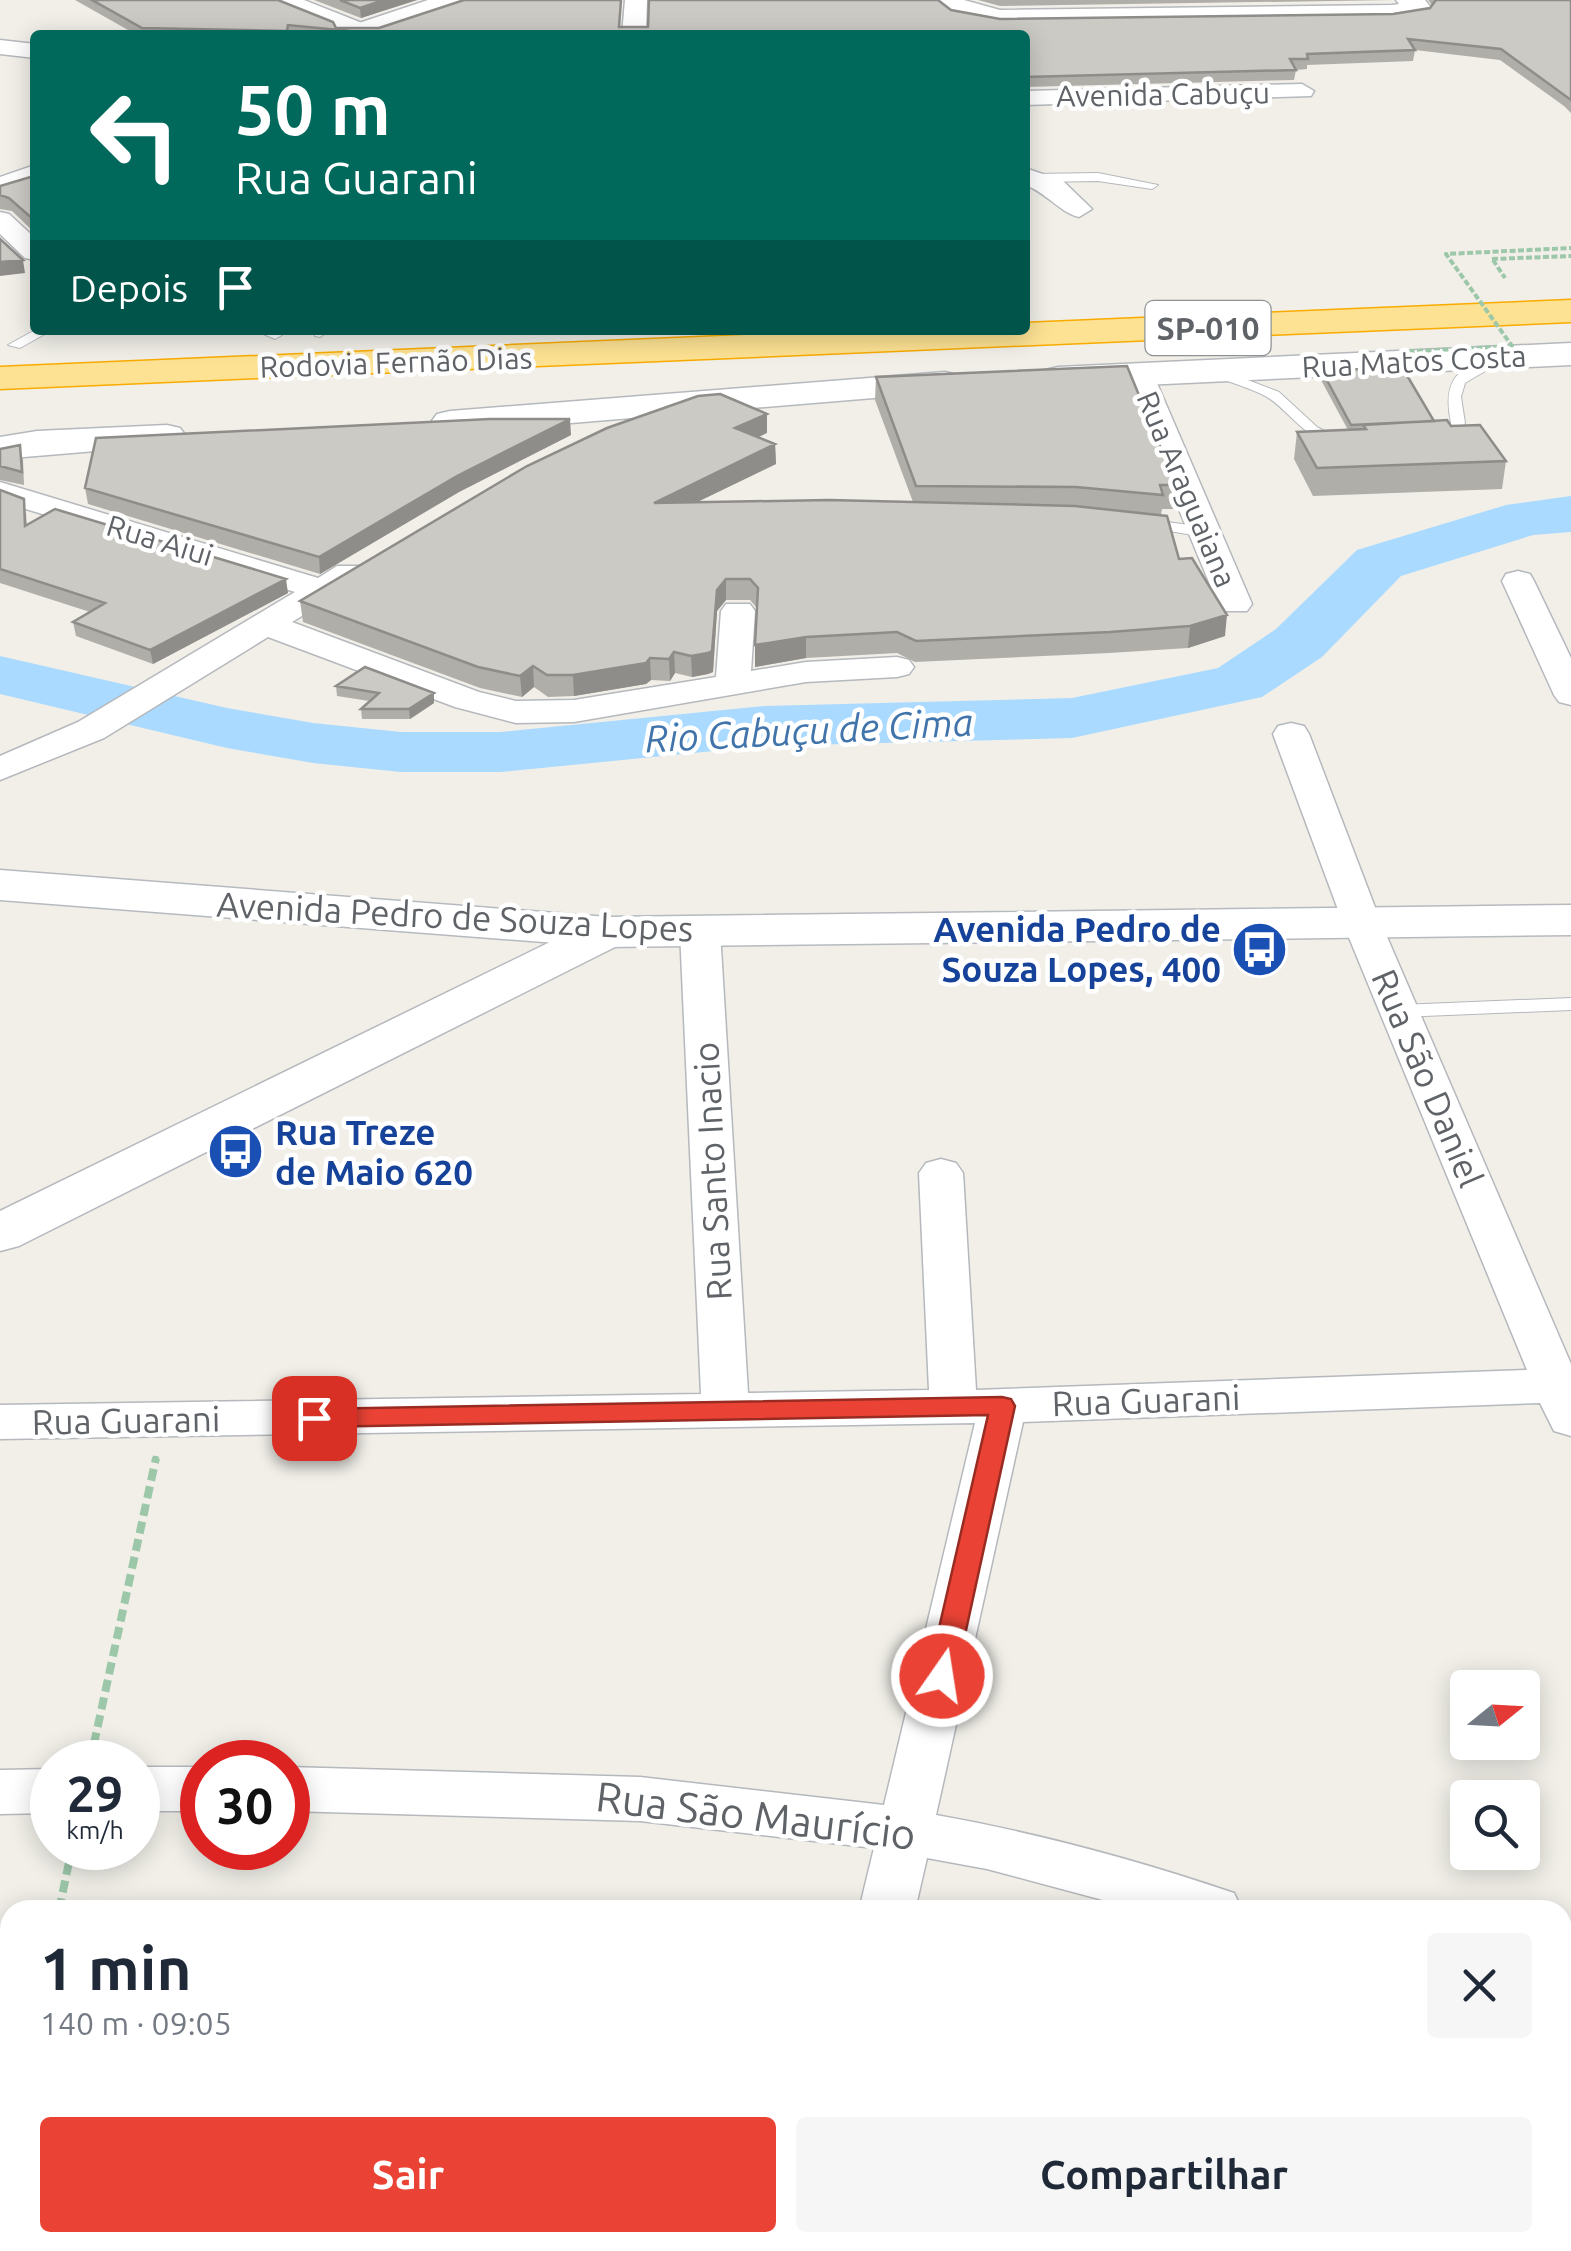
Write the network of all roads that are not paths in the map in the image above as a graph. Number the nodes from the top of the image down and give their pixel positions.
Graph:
1 (284, 0) edge
2 (456, 0) edge
3 (636, 0) edge
4 (942, 0) edge
5 (1414, 3) edge
6 (349, 30) edge
7 (364, 30) edge
8 (634, 30) edge
9 (0, 47) edge
10 (30, 50) edge
11 (1302, 92) dead end
12 (1030, 98) edge
13 (30, 177) edge
14 (1030, 177) edge
15 (1152, 185) dead end
16 (0, 188) edge
17 (1079, 209) dead end
18 (1571, 311) edge
19 (223, 335) edge
20 (845, 344) junction
21 (15, 349) edge
22 (1571, 354) edge
23 (1497, 358) junction
24 (1213, 370) junction
25 (1138, 374) junction
26 (1032, 379) joint
27 (984, 381) edge
28 (708, 399) junction
29 (414, 424) edge
30 (196, 434) edge
31 (1420, 443) edge
32 (582, 444) edge
33 (1353, 446) edge
34 (0, 448) edge
35 (0, 490) edge
36 (1126, 522) edge
37 (1205, 532) junction
38 (370, 561) edge
39 (1518, 581) dead end
40 (321, 590) junction
41 (1235, 604) dead end
42 (738, 611) dead end
43 (266, 624) junction
44 (897, 667) dead end
45 (733, 684) junction
46 (1571, 695) edge
47 (1292, 734) dead end
48 (0, 769) edge
49 (0, 886) edge
50 (1571, 920) edge
51 (1362, 923) junction
52 (700, 931) junction
53 (608, 932) junction
54 (1571, 1004) edge
55 (1400, 1011) junction
56 (941, 1172) dead end
57 (0, 1233) edge
58 (1567, 1396) edge
59 (978, 1406) junction
60 (725, 1410) junction
61 (0, 1422) edge
62 (310, 1790) edge
63 (30, 1791) edge
64 (0, 1792) edge
65 (907, 1830) junction
66 (889, 1900) edge
67 (1180, 1900) edge

1 - 6 street
2 - 7 street
3 - 8 street
4 - 5 street
9 - 10 street
11 - 12 street, Avenida Cabuçu
13 - 16 street
14 - 15 lane
14 - 17 street
18 - 20 highway, Rodovia Fernão Dias / SP-010
19 - 21 highway, Rodovia Fernão Dias / SP-010
20 - 21 highway, Rodovia Fernão Dias / SP-010
20 - 26 highway
22 - 23 street, Rua Matos Costa
23 - 24 street, Rua Matos Costa
23 - 31 lane
24 - 25 street, Rua Matos Costa
24 - 33 lane
25 - 26 street, Rua Matos Costa
25 - 37 street, Rua Araguaiana
27 - 28 street
28 - 29 street
28 - 32 street
30 - 34 street
35 - 40 street, Rua Aiui
36 - 37 lane
37 - 41 street, Rua Araguaiana
38 - 40 street
39 - 46 street
40 - 43 street
42 - 45 street
43 - 45 street
43 - 48 street
44 - 45 street
47 - 51 street, Rua São Daniel
49 - 53 main road, Avenida Pedro de Souza Lopes
50 - 51 main road, Avenida Pedro de Souza Lopes
51 - 52 main road, Avenida Pedro de Souza Lopes
51 - 55 street, Rua São Daniel
52 - 53 main road, Avenida Pedro de Souza Lopes
52 - 60 street, Rua Santo Inacio
53 - 57 street
54 - 55 lane
55 - 58 street, Rua São Daniel
56 - 59 street
58 - 59 street, Rua Guarani
59 - 60 street, Rua Guarani
59 - 65 street
60 - 61 street, Rua Guarani
62 - 65 street, Rua São Maurício
63 - 64 street
65 - 66 street
65 - 67 street, Rua São Maurício

